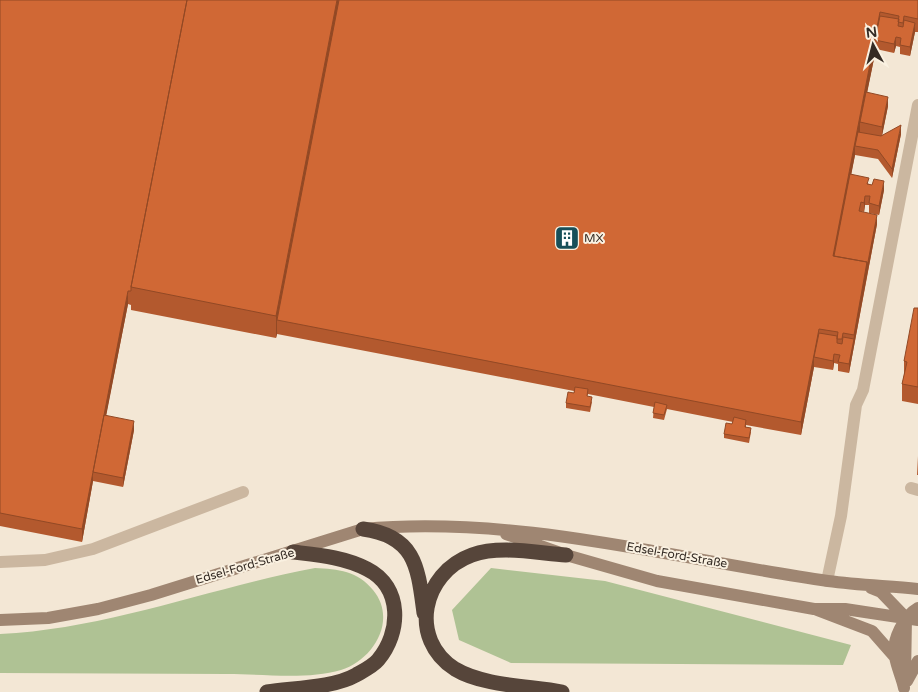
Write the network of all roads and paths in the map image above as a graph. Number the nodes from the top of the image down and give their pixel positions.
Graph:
1 (918, 105) edge
2 (243, 492) dead end
3 (490, 528) junction
4 (364, 529) junction
5 (293, 552) junction
6 (566, 555) junction
7 (0, 562) edge
8 (827, 580) junction
9 (862, 584) junction
10 (918, 589) edge
11 (918, 608) edge
12 (814, 609) junction
13 (424, 619) junction
14 (912, 619) edge
15 (0, 620) edge
16 (894, 656) junction
17 (918, 661) edge
18 (904, 690) edge
19 (267, 692) edge
20 (562, 692) edge

1 - 8 lane
2 - 7 lane
3 - 4 street, Edsel-Ford-Straße
3 - 6 street, Edsel-Ford-Straße
3 - 8 street, Edsel-Ford-Straße
4 - 5 street, Edsel-Ford-Straße
4 - 13 highway
5 - 15 street, Edsel-Ford-Straße
5 - 19 highway
6 - 12 street, Edsel-Ford-Straße
6 - 13 highway
8 - 9 street, Edsel-Ford-Straße
9 - 10 street, Edsel-Ford-Straße
9 - 14 street, Edsel-Ford-Straße
11 - 14 street
12 - 14 street, Edsel-Ford-Straße
12 - 16 street, Edsel-Ford-Straße
13 - 20 highway
14 - 16 street
14 - 18 street
16 - 18 street
17 - 18 street

